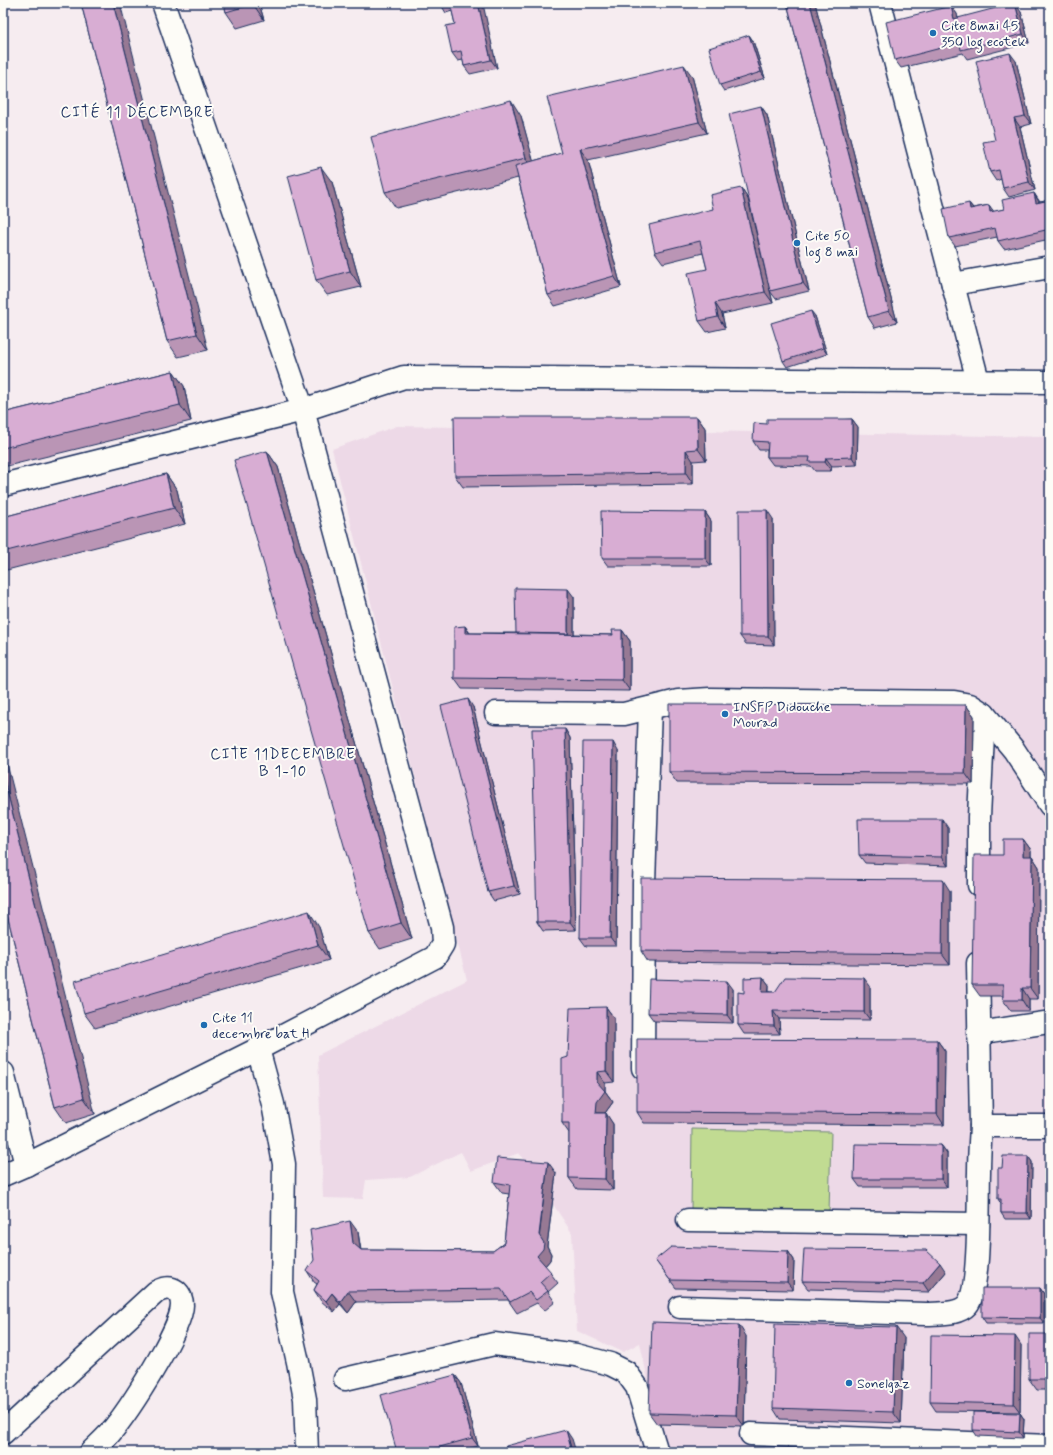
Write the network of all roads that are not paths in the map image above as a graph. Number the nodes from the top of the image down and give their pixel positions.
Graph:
1 (163, 3) edge
2 (880, 3) edge
3 (1050, 267) edge
4 (953, 284) junction
5 (978, 381) junction
6 (1050, 382) edge
7 (303, 410) junction
8 (3, 485) edge
9 (650, 708) junction
10 (496, 713) dead end
11 (984, 714) junction
12 (1050, 805) edge
13 (978, 903) edge
14 (978, 942) edge
15 (1050, 1022) edge
16 (978, 1033) junction
17 (258, 1049) junction
18 (3, 1073) edge
19 (643, 1088) edge
20 (981, 1126) junction
21 (1050, 1126) edge
22 (26, 1165) junction
23 (3, 1175) edge
24 (688, 1220) dead end
25 (978, 1224) junction
26 (680, 1307) dead end
27 (345, 1379) dead end
28 (3, 1433) edge
29 (751, 1434) dead end
30 (1050, 1446) edge
31 (91, 1452) edge
32 (307, 1452) edge
33 (657, 1452) edge

1 - 7 street
2 - 4 street
3 - 4 street
4 - 5 street
5 - 6 street
5 - 7 street
7 - 8 street
7 - 17 street
9 - 10 street
9 - 11 street
9 - 19 street
11 - 12 street
11 - 13 street
14 - 16 street
15 - 16 street
16 - 20 street
17 - 22 street
17 - 32 street
18 - 22 street
20 - 21 street
20 - 25 street
22 - 23 street
24 - 25 street
25 - 26 street
27 - 33 street
28 - 31 street
29 - 30 street

